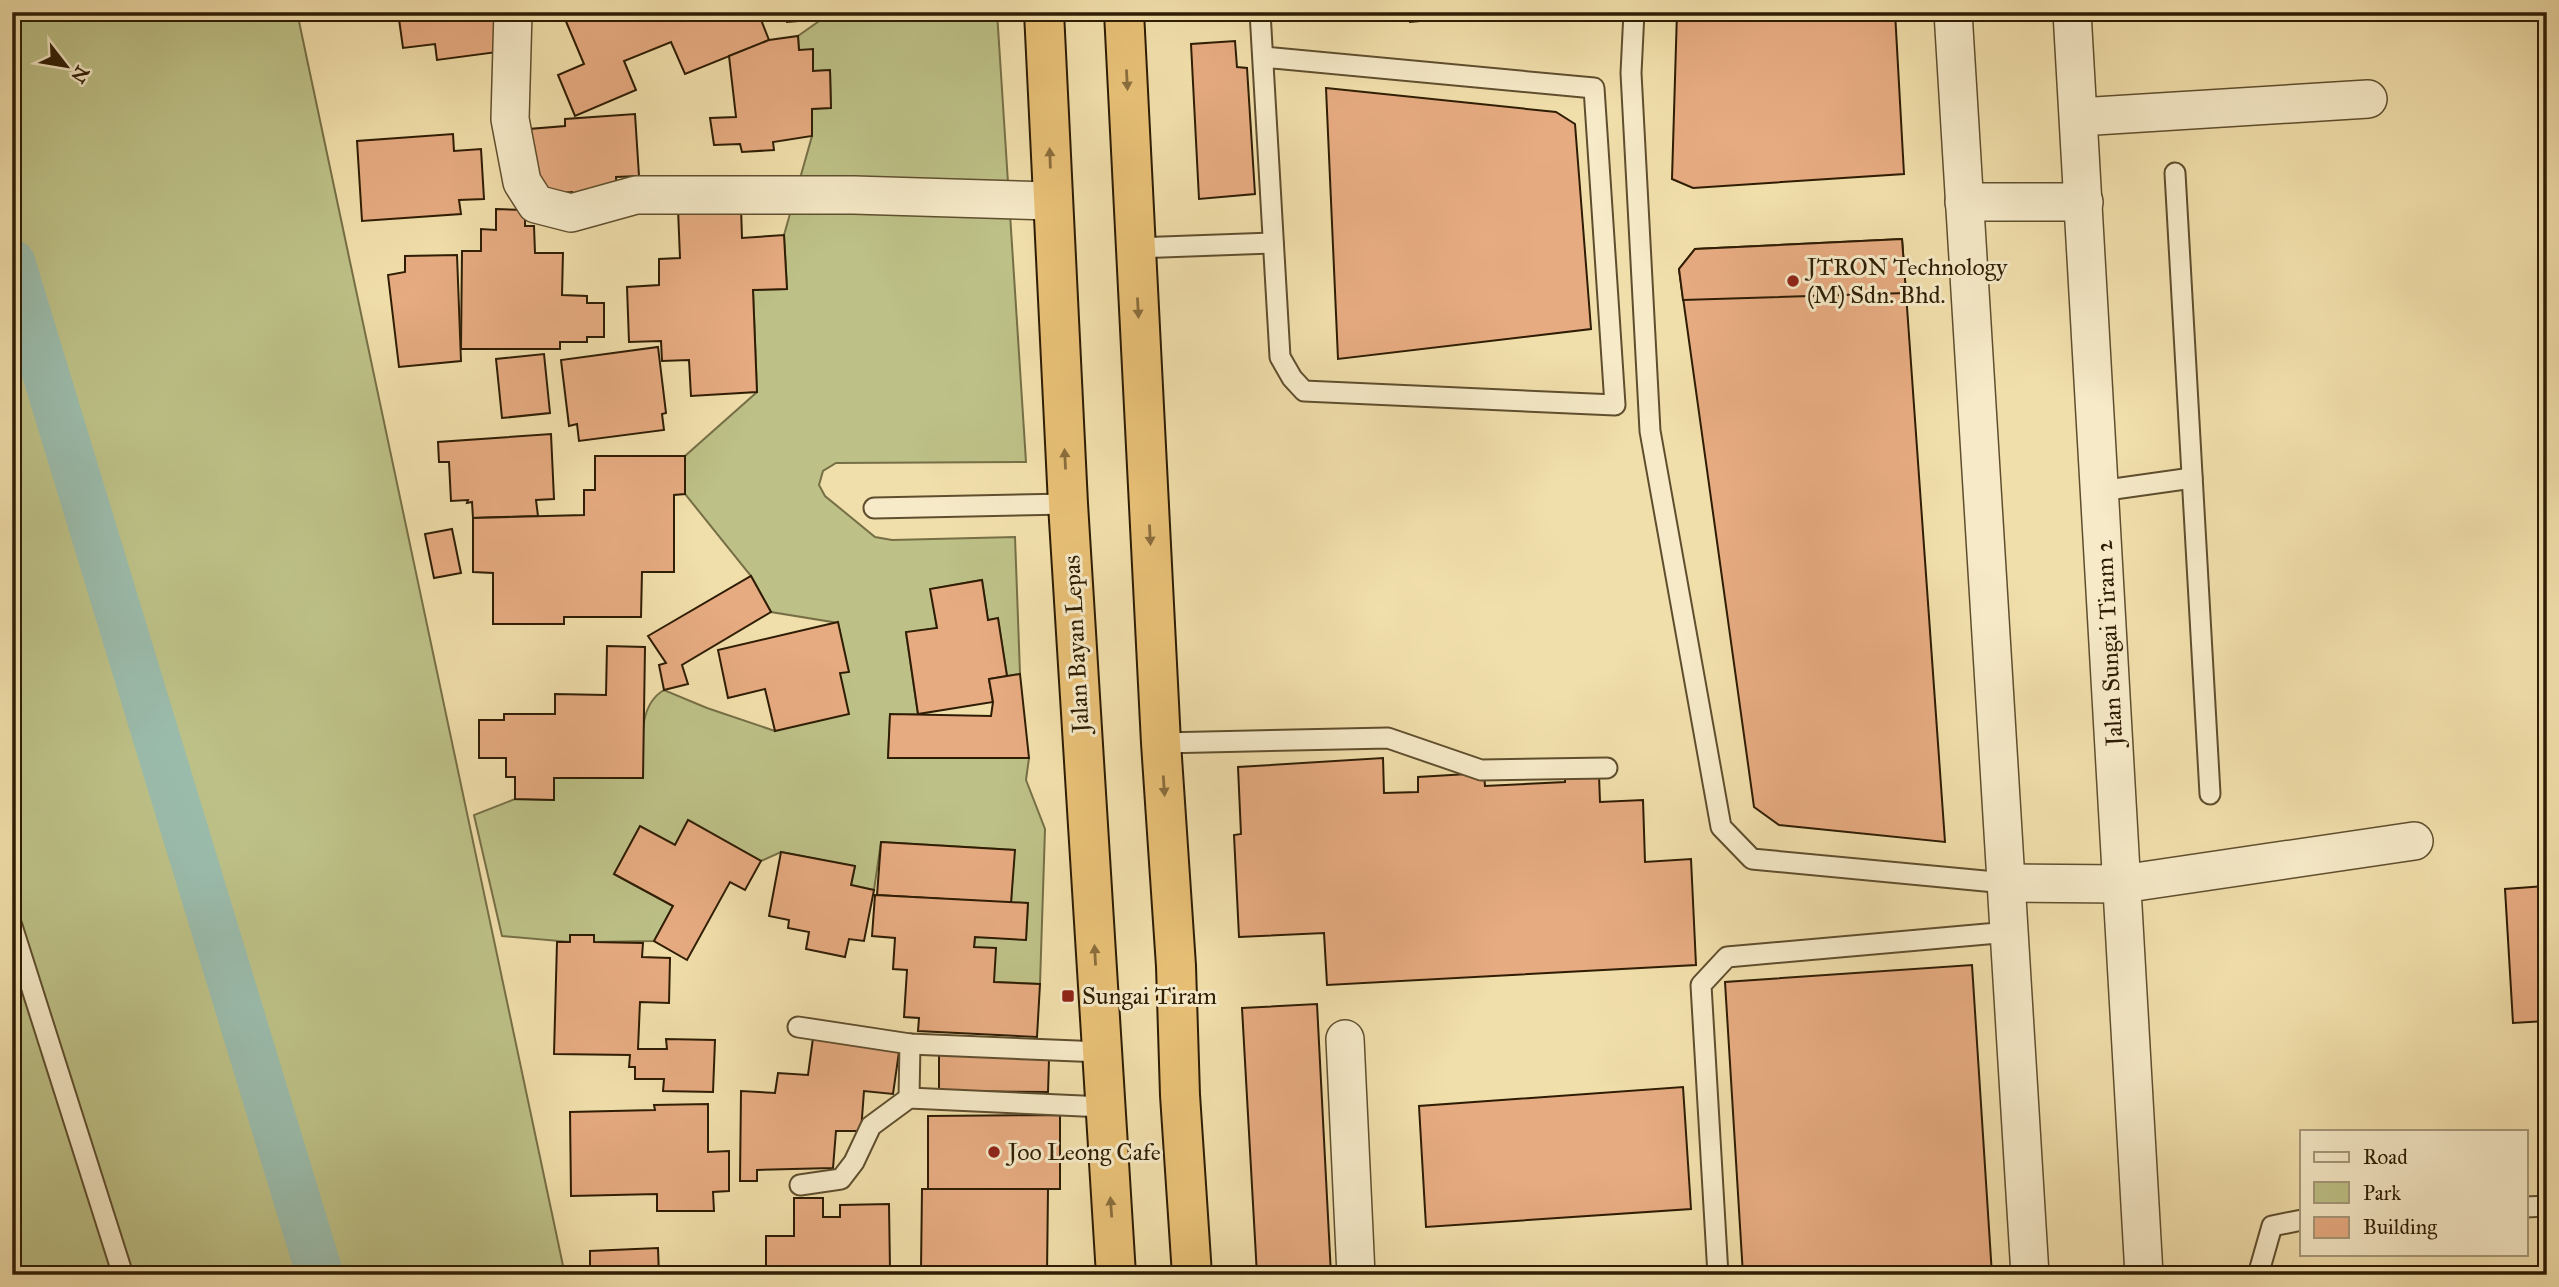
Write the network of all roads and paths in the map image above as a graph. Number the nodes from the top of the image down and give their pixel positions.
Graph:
1 (513, 12) edge
2 (1044, 12) edge
3 (1124, 12) edge
4 (1260, 12) edge
5 (1634, 12) edge
6 (1953, 12) edge
7 (2072, 12) edge
8 (1263, 57) junction
9 (2368, 99) dead end
10 (2079, 117) junction
11 (2175, 173) dead end
12 (1052, 201) junction
13 (1964, 202) junction
14 (2084, 202) junction
15 (1273, 243) junction
16 (1135, 248) junction
17 (2192, 478) junction
18 (2100, 491) junction
19 (1068, 504) junction
20 (874, 508) dead end
21 (1161, 743) junction
22 (1608, 768) dead end
23 (2210, 794) dead end
24 (2414, 841) dead end
25 (2006, 883) junction
26 (2122, 884) junction
27 (12, 926) edge
28 (2009, 932) junction
29 (798, 1027) dead end
30 (1345, 1038) dead end
31 (910, 1045) junction
32 (1101, 1052) junction
33 (909, 1098) junction
34 (1104, 1107) junction
35 (800, 1185) dead end
36 (2547, 1206) edge
37 (2528, 1207) edge
38 (2300, 1220) edge
39 (123, 1275) edge
40 (1115, 1275) edge
41 (1192, 1275) edge
42 (1356, 1275) edge
43 (1718, 1275) edge
44 (2030, 1275) edge
45 (2144, 1275) edge
46 (2258, 1275) edge

1 - 12 street
12 -> 2 highway, Jalan Bayan Lepas
3 -> 16 highway
4 - 8 lane
5 - 25 lane
6 - 13 street
7 - 10 street, Jalan Sungai Tiram 2
8 - 15 lane
8 - 15 lane
9 - 10 street
10 - 14 street, Jalan Sungai Tiram 2
11 - 17 lane
19 -> 12 highway, Jalan Bayan Lepas
13 - 14 street
13 - 25 street
14 - 18 street, Jalan Sungai Tiram 2
15 - 16 lane
16 -> 21 highway
17 - 18 lane
17 - 23 lane
18 - 26 street, Jalan Sungai Tiram 2
19 - 20 lane
32 -> 19 highway, Jalan Bayan Lepas
21 - 22 lane
21 -> 41 highway
24 - 26 street
25 - 26 street
25 - 28 street
26 - 45 street, Jalan Sungai Tiram 2
27 - 39 lane
28 - 43 lane
28 - 44 street
29 - 31 lane
30 - 42 street
31 - 32 lane
31 - 33 lane
32 - 34 highway, Jalan Bayan Lepas
33 - 34 lane
33 - 35 lane
40 -> 34 highway, Jalan Bayan Lepas
36 - 37 lane
38 - 46 lane

